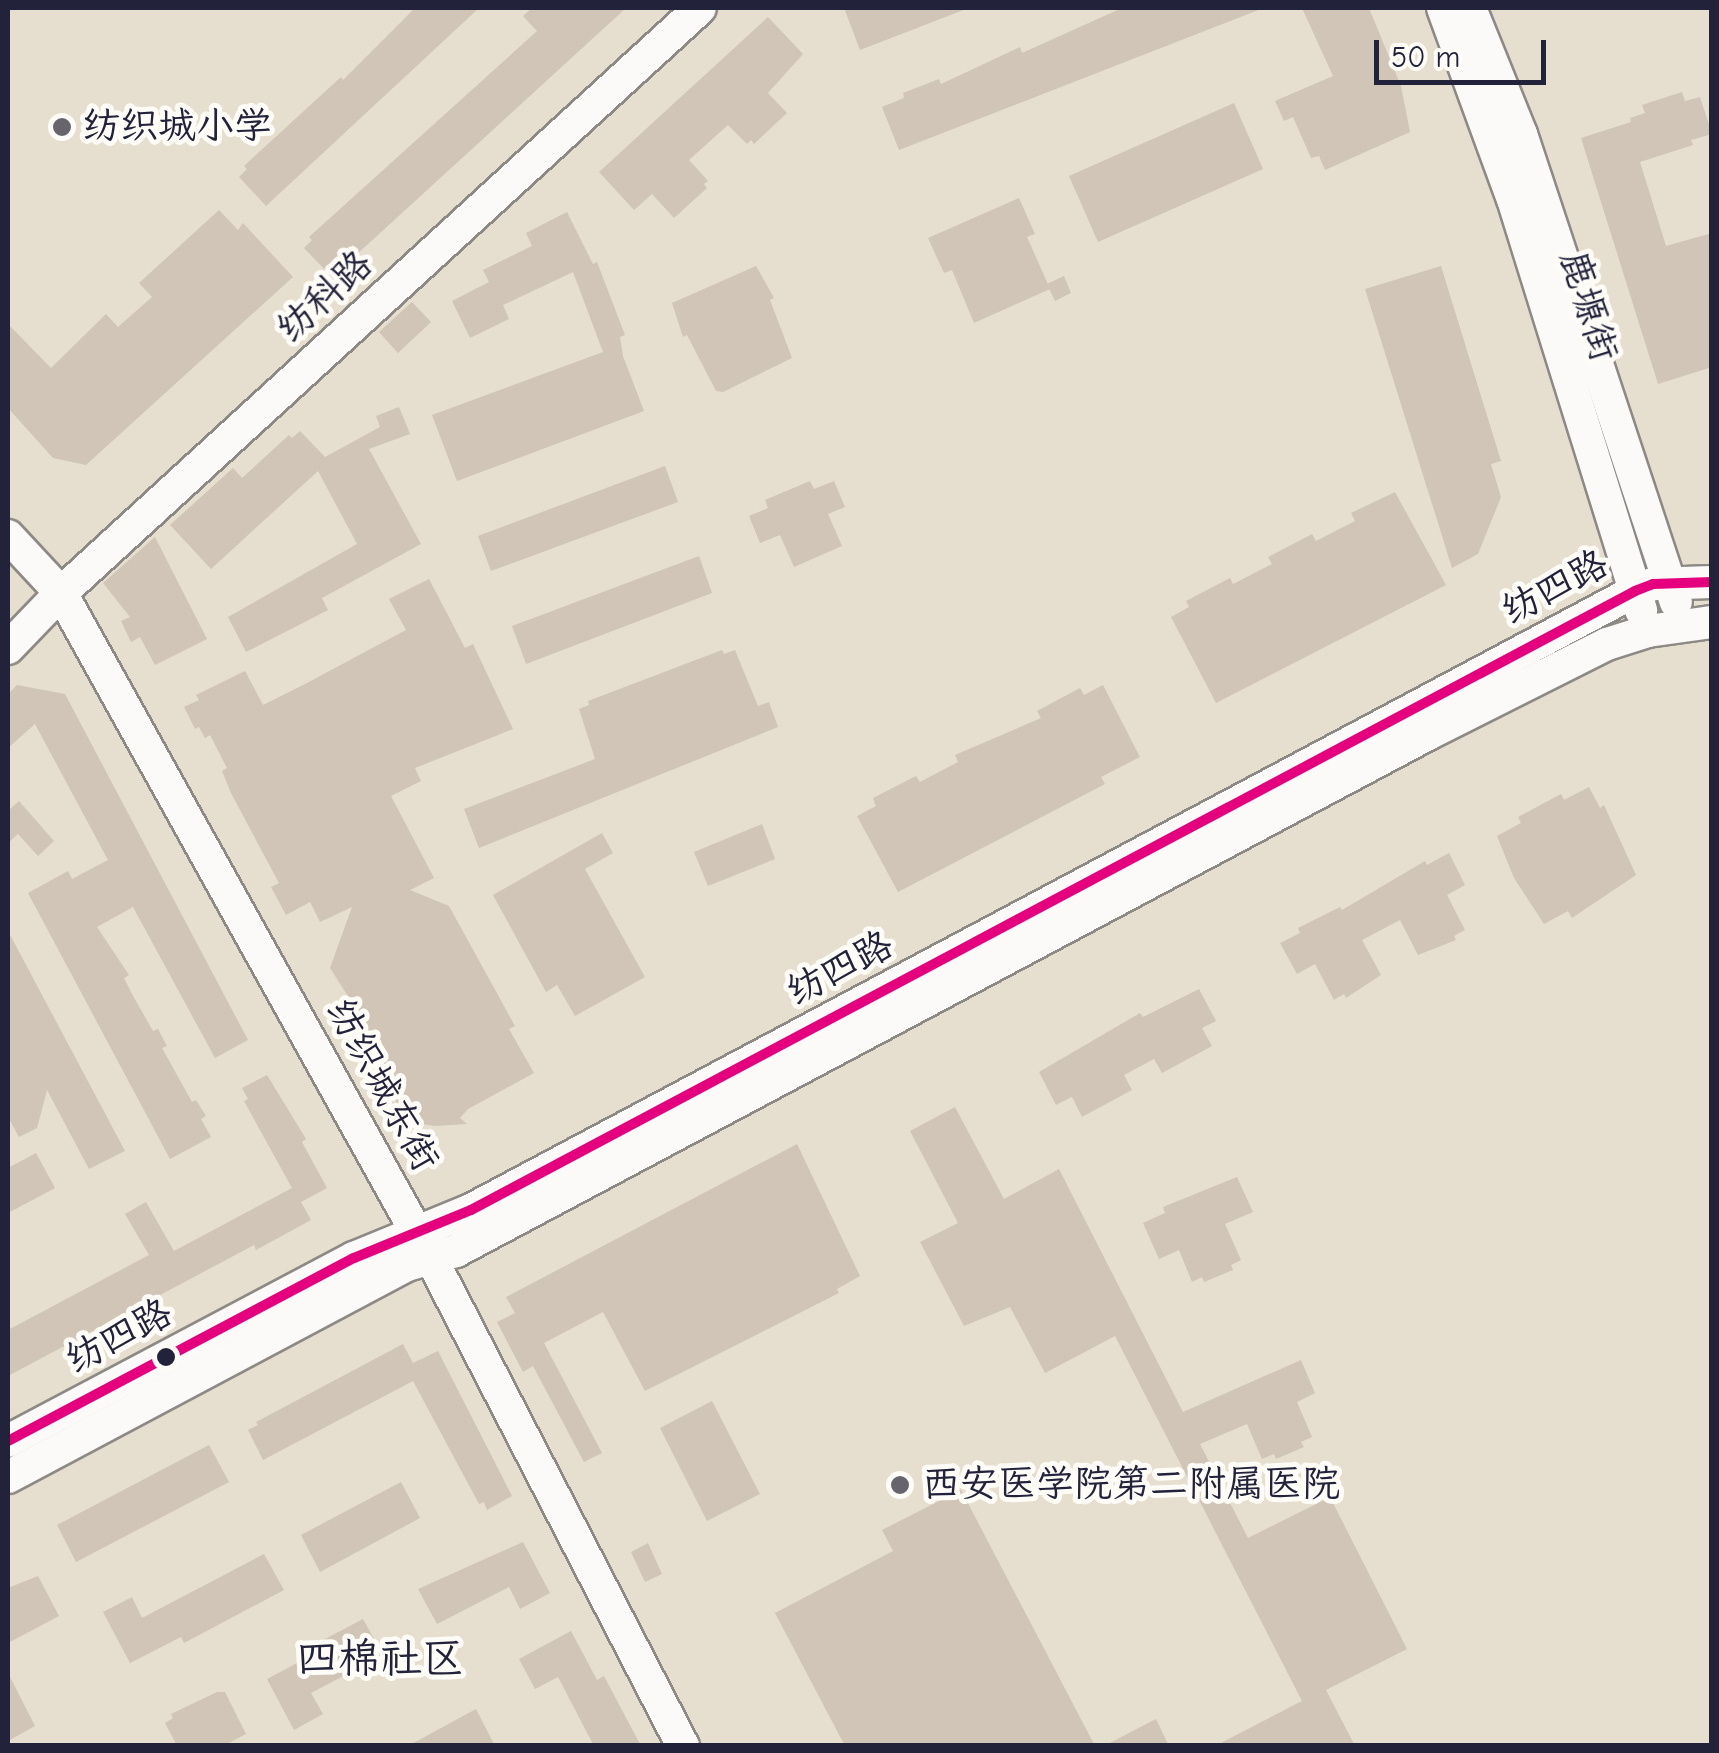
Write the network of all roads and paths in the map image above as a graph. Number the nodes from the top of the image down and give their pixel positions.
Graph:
1 (700, 8) edge
2 (1443, 8) edge
3 (1470, 8) edge
4 (8, 536) edge
5 (1712, 582) edge
6 (1669, 583) junction
7 (1635, 591) junction
8 (61, 593) junction
9 (1698, 624) edge
10 (1648, 631) junction
11 (8, 648) edge
12 (425, 1246) junction
13 (8, 1441) edge
14 (8, 1476) edge
15 (683, 1746) edge

1 - 8 street, 纺科路
2 - 7 street, 鹿塬街
3 - 6 street, 鹿塬街
4 - 8 street, 纺织城东街
5 - 6 street, 纺四路
6 - 7 street, 纺四路
6 - 9 street, 鹿塬街
7 - 10 street, 鹿塬街
7 - 12 street, 纺四路
8 - 11 street, 纺科路
8 - 12 street, 纺织城东街
9 - 10 street, 纺四路
10 - 12 street, 纺四路
12 - 13 street, 纺四路
12 - 14 street, 纺四路
12 - 15 street, 纺织城东街

